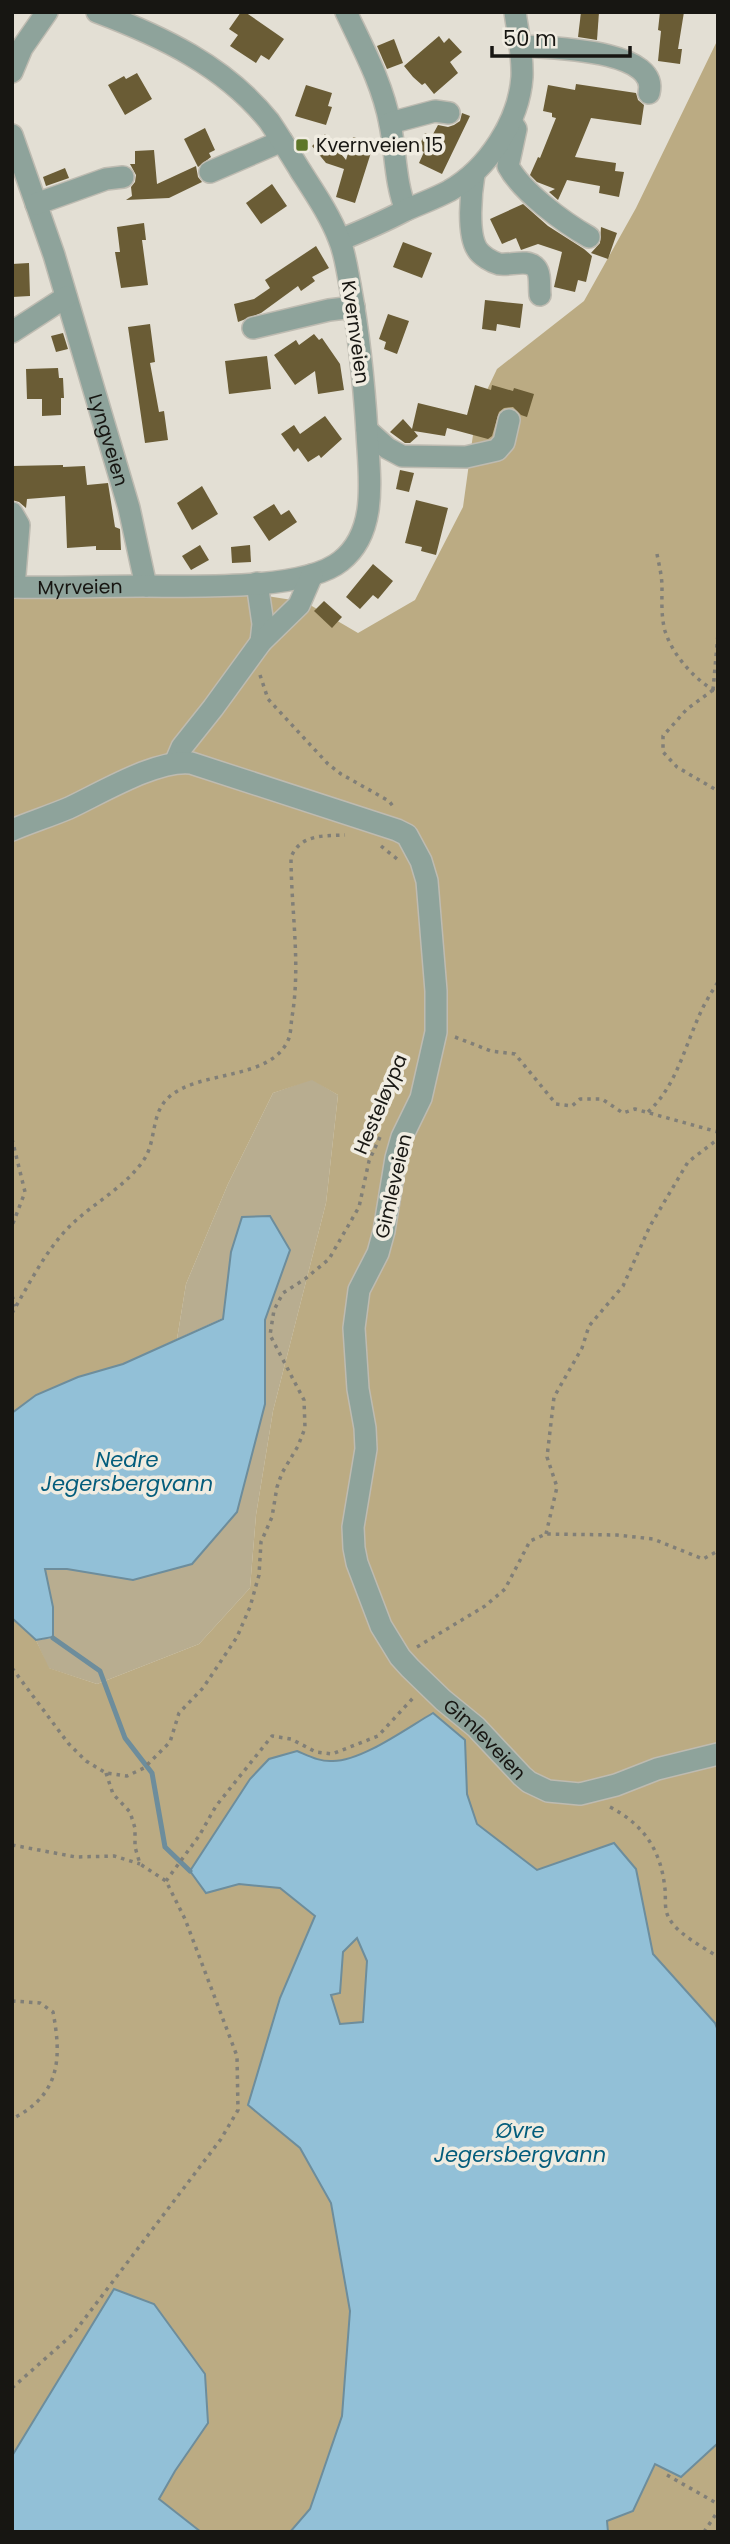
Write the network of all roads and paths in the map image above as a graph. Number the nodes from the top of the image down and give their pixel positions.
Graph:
1 (47, 12) edge
2 (97, 12) edge
3 (346, 12) edge
4 (514, 12) edge
5 (521, 46) junction
6 (12, 72) edge
7 (650, 88) dead end
8 (449, 113) dead end
9 (511, 121) junction
10 (390, 123) junction
11 (12, 135) edge
12 (282, 141) junction
13 (210, 172) dead end
14 (474, 173) junction
15 (123, 177) dead end
16 (36, 204) junction
17 (406, 211) junction
18 (589, 237) dead end
19 (340, 240) junction
20 (540, 295) dead end
21 (66, 297) junction
22 (354, 307) junction
23 (253, 328) dead end
24 (12, 332) edge
25 (509, 420) dead end
26 (367, 430) junction
27 (12, 513) edge
28 (657, 554) dead end
29 (312, 575) junction
30 (257, 583) junction
31 (146, 586) junction
32 (13, 587) edge
33 (718, 634) edge
34 (261, 642) junction
35 (716, 691) edge
36 (176, 761) junction
37 (718, 792) edge
38 (12, 830) edge
39 (353, 834) dead end
40 (407, 835) junction
41 (376, 842) dead end
42 (401, 862) dead end
43 (718, 982) edge
44 (436, 1032) junction
45 (648, 1112) junction
46 (718, 1132) edge
47 (380, 1136) dead end
48 (12, 1139) edge
49 (718, 1139) edge
50 (12, 1226) edge
51 (12, 1296) edge
52 (16, 1306) junction
53 (12, 1313) edge
54 (546, 1534) junction
55 (718, 1551) edge
56 (400, 1657) junction
57 (12, 1668) edge
58 (426, 1683) junction
59 (718, 1754) edge
60 (106, 1773) junction
61 (608, 1806) dead end
62 (12, 1845) edge
63 (140, 1864) junction
64 (166, 1881) junction
65 (718, 1957) edge
66 (12, 2001) edge
67 (12, 2119) edge
68 (12, 2388) edge
69 (667, 2475) dead end
70 (718, 2504) edge
71 (718, 2511) edge
72 (705, 2532) edge

1 - 6 street
2 - 12 street, Kvernveien
3 - 10 street
4 - 5 street
5 - 7 street
5 - 9 street
8 - 10 street
9 - 14 street
9 - 18 street
10 - 17 street
11 - 16 street, Lyngveien
12 - 13 street
12 - 19 street, Kvernveien
14 - 17 street
14 - 20 street
15 - 16 street
16 - 21 street, Lyngveien
17 - 19 street
19 - 22 street, Kvernveien
21 - 24 street
21 - 31 street, Lyngveien
22 - 23 street
22 - 26 street, Kvernveien
25 - 26 street
26 - 29 street, Kvernveien
27 - 32 street, Myrveien
28 - 35 path
29 - 30 street, Kvernveien
29 - 34 street
30 - 31 street, Kvernveien
30 - 34 street
31 - 32 street, Myrveien
33 - 35 path
34 - 36 street
34 - 40 path
35 - 37 path
36 - 38 street
36 - 40 street
39 - 52 path
40 - 44 street, Gimleveien
41 - 42 path
43 - 45 path
44 - 45 path
44 - 56 street, Gimleveien
45 - 46 path
47 - 60 path, Hesteløypa
48 - 50 path
49 - 54 path
51 - 52 path
52 - 53 path
54 - 55 path
54 - 56 path
56 - 58 street, Gimleveien
57 - 60 path
58 - 59 street, Gimleveien
58 - 64 path
60 - 63 path
61 - 65 path
62 - 63 path
63 - 64 path
64 - 68 path
66 - 67 path
69 - 70 path
71 - 72 path

